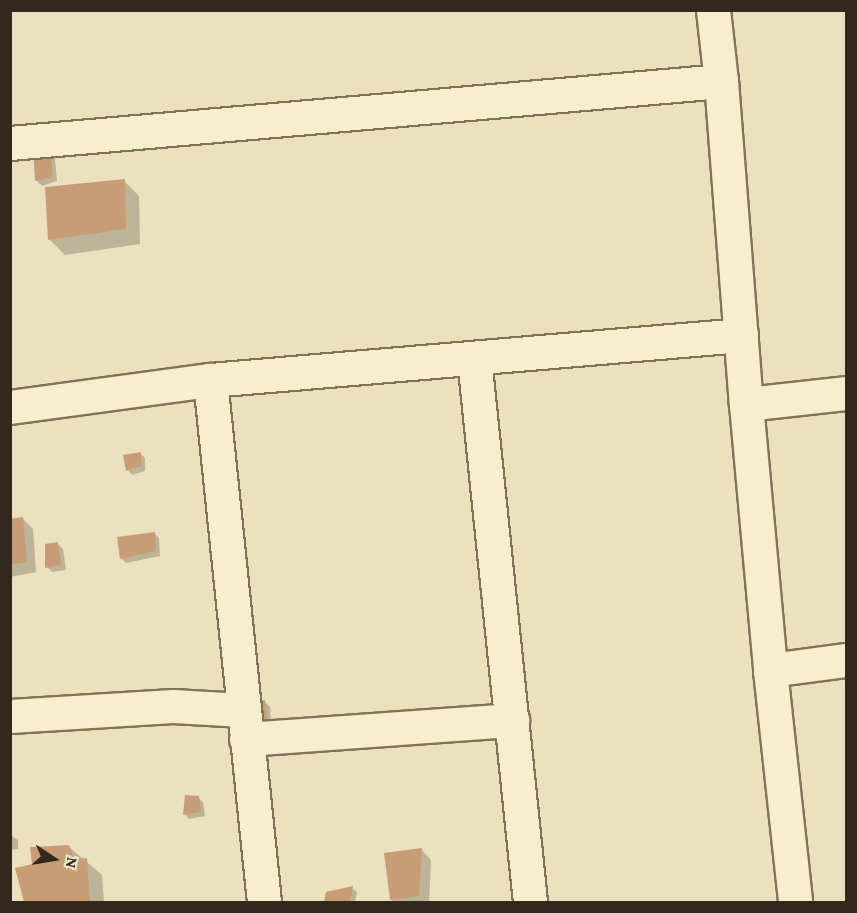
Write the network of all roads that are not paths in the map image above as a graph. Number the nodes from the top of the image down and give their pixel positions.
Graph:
1 (713, 10) edge
2 (721, 81) junction
3 (10, 143) edge
4 (741, 335) junction
5 (474, 358) junction
6 (210, 380) junction
7 (846, 393) edge
8 (746, 404) junction
9 (10, 407) edge
10 (846, 660) edge
11 (770, 670) junction
12 (10, 716) edge
13 (512, 720) junction
14 (245, 724) junction
15 (264, 903) edge
16 (530, 903) edge
17 (795, 903) edge

1 - 2 street
2 - 3 street
2 - 4 street
4 - 5 street
4 - 8 street
5 - 6 street
5 - 13 street
6 - 9 street
6 - 14 street
7 - 8 street
8 - 11 street
10 - 11 street
11 - 17 street
12 - 14 street
13 - 14 street
13 - 16 street
14 - 15 street

